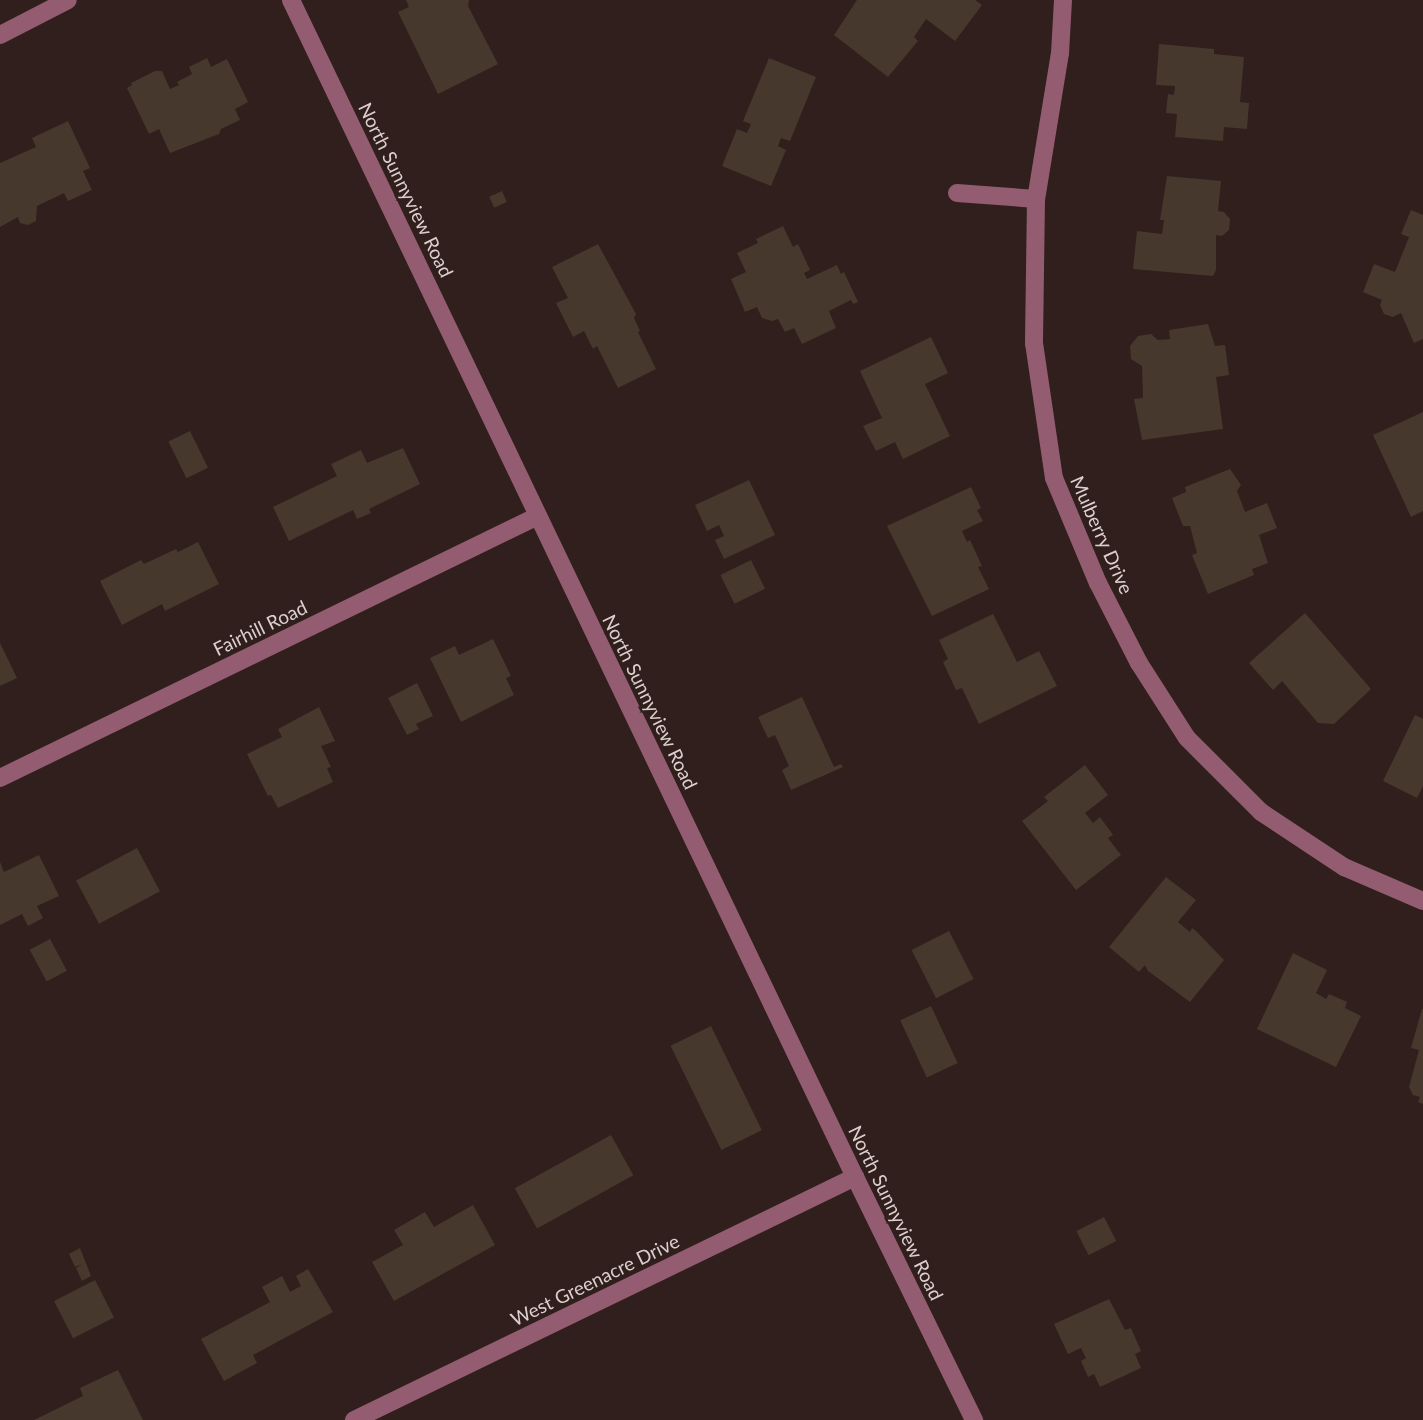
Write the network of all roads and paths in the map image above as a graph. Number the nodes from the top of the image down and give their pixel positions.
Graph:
1 (68, 0) edge
2 (291, 0) edge
3 (1063, 0) edge
4 (0, 36) edge
5 (957, 193) dead end
6 (1036, 199) junction
7 (538, 516) junction
8 (0, 778) edge
9 (1423, 901) edge
10 (855, 1177) junction
11 (354, 1420) edge
12 (974, 1420) edge

1 - 4 street
2 - 7 street, North Sunnyview Road
3 - 6 street, Mulberry Drive
5 - 6 street
6 - 9 street, Mulberry Drive
7 - 8 street, Fairhill Road
7 - 10 street, North Sunnyview Road
10 - 11 street, West Greenacre Drive
10 - 12 street, North Sunnyview Road

